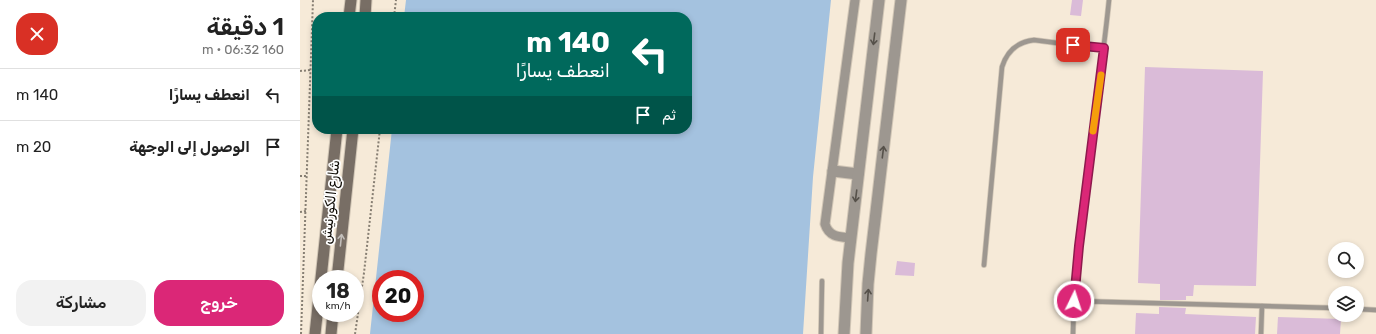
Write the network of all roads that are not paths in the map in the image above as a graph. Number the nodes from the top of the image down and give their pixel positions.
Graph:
1 (351, 0) edge
2 (366, 0) edge
3 (856, 0) edge
4 (879, 0) edge
5 (901, 0) edge
6 (1109, 0) edge
7 (350, 12) edge
8 (365, 12) edge
9 (1104, 48) junction
10 (336, 134) edge
11 (352, 134) edge
12 (833, 170) junction
13 (858, 174) junction
14 (851, 238) junction
15 (984, 265) dead end
16 (338, 270) edge
17 (822, 281) dead end
18 (1074, 301) junction
19 (1262, 306) junction
20 (1328, 308) edge
21 (1364, 309) edge
22 (1376, 310) edge
23 (332, 322) edge
24 (316, 334) edge
25 (331, 334) edge
26 (821, 334) edge
27 (844, 334) edge
28 (866, 334) edge
29 (1073, 334) edge
30 (1261, 334) edge

1 - 7 main road
2 - 8 main road
3 - 12 street
4 -> 13 street
28 -> 5 street
6 - 9 lane
9 - 15 lane
9 - 18 lane
10 - 24 main road, شارع الكورنيش
16 -> 11 main road, شارع الكورنيش
12 - 13 street
12 - 14 street
13 -> 14 street
14 - 27 street
17 - 26 lane
18 - 19 lane
18 - 29 lane
19 - 20 lane
19 - 30 lane
21 - 22 lane
23 - 25 main road

